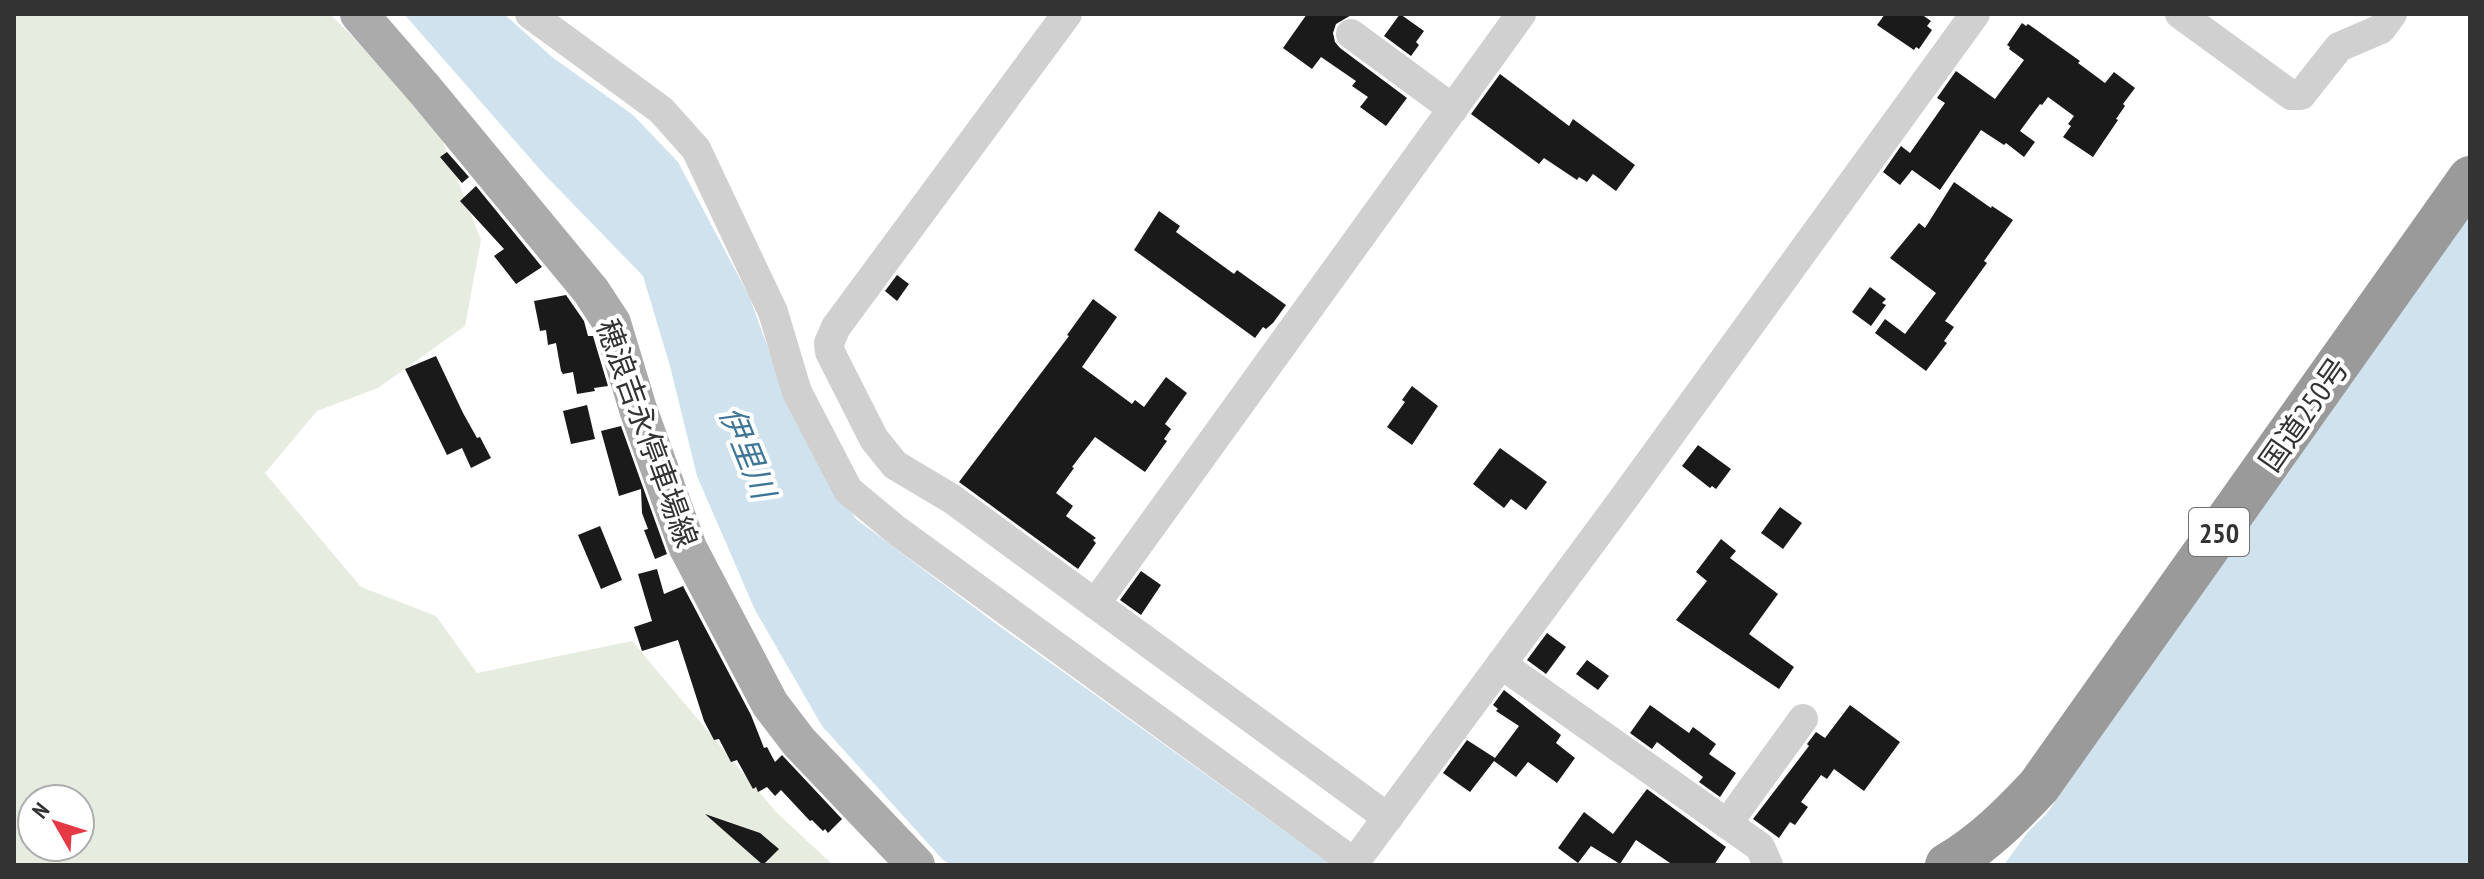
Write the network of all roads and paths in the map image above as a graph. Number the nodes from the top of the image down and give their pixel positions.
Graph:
1 (359, 14) edge
2 (530, 14) edge
3 (1067, 14) edge
4 (1521, 14) edge
5 (1975, 14) edge
6 (2180, 14) edge
7 (2392, 14) edge
8 (1351, 34) dead end
9 (1453, 109) junction
10 (2470, 178) edge
11 (1095, 604) junction
12 (1501, 664) junction
13 (1803, 719) dead end
14 (1388, 818) junction
15 (2006, 820) junction
16 (1727, 824) junction
17 (1355, 864) edge
18 (916, 865) edge
19 (1768, 865) edge
20 (1947, 865) edge
21 (1987, 865) edge

1 - 18 main road, 穂浪吉永停車場線
2 - 17 street
3 - 11 street
4 - 9 street
5 - 12 street
6 - 7 street
8 - 9 street
9 - 11 street
10 - 15 highway, 国道250号 / 250
11 - 14 street
12 - 14 street
12 - 16 street
13 - 16 street
14 - 17 street
15 - 20 highway, 国道250号 / 250
15 - 21 street
16 - 19 street

